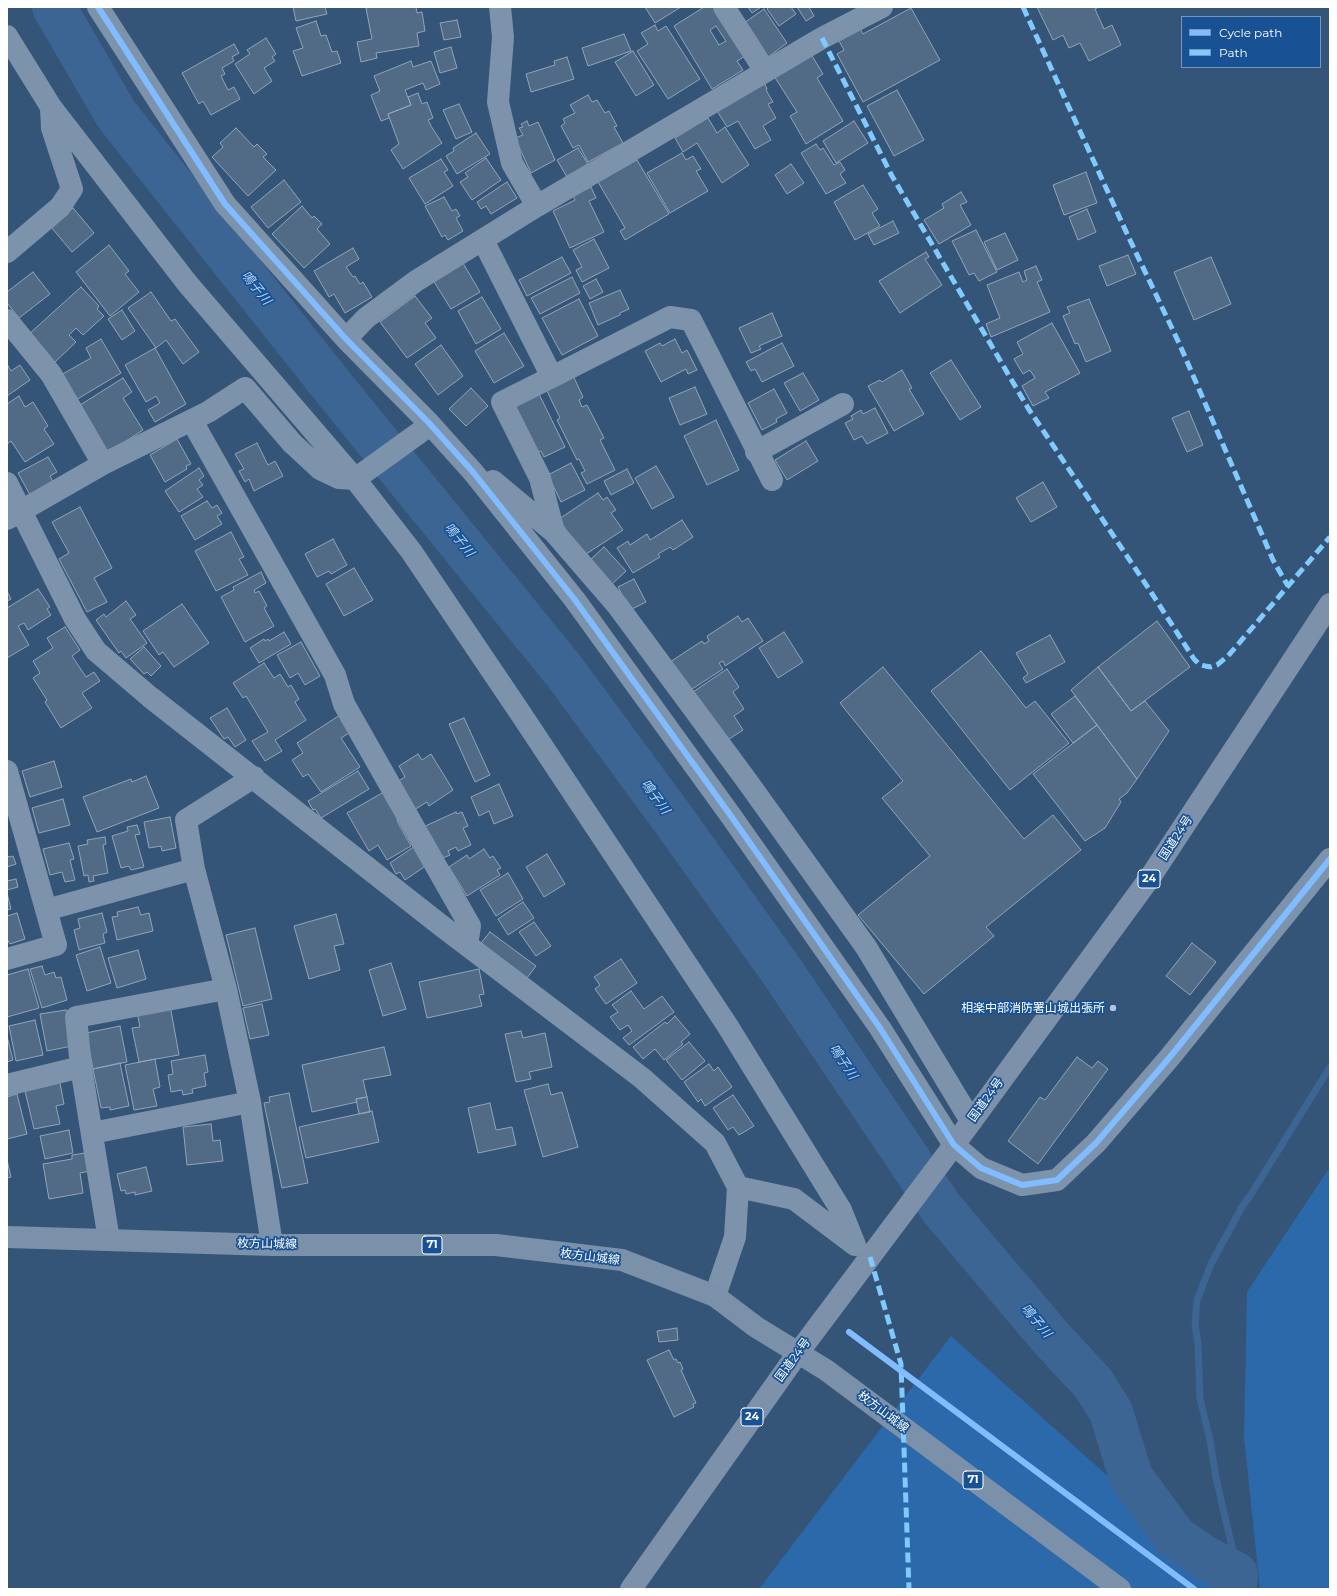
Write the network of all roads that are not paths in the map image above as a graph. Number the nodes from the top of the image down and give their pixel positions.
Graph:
1 (98, 7) edge
2 (500, 7) edge
3 (724, 7) edge
4 (882, 7) edge
5 (850, 14) edge
6 (7, 36) edge
7 (765, 71) junction
8 (51, 107) junction
9 (537, 206) junction
10 (482, 240) junction
11 (7, 252) edge
12 (7, 320) edge
13 (346, 339) junction
14 (552, 376) junction
15 (843, 404) dead end
16 (192, 421) junction
17 (426, 427) junction
18 (756, 452) junction
19 (103, 464) junction
20 (473, 472) junction
21 (360, 476) junction
22 (772, 480) dead end
23 (7, 483) edge
24 (14, 515) edge
25 (554, 532) junction
26 (1330, 604) edge
27 (7, 771) edge
28 (254, 777) junction
29 (1330, 859) edge
30 (194, 869) junction
31 (46, 910) junction
32 (467, 945) junction
33 (7, 959) edge
34 (226, 989) junction
35 (81, 1067) junction
36 (7, 1085) edge
37 (250, 1102) junction
38 (971, 1121) junction
39 (92, 1133) junction
40 (954, 1145) junction
41 (738, 1187) junction
42 (7, 1237) edge
43 (109, 1240) junction
44 (272, 1245) junction
45 (867, 1250) junction
46 (715, 1296) junction
47 (798, 1353) junction
48 (631, 1589) edge
49 (1120, 1589) edge

1 - 13 street
2 - 9 street
3 - 7 street
4 - 5 street
5 - 7 street
6 - 8 street
7 - 9 street
8 - 11 street
8 - 21 street
9 - 10 street
10 - 13 street
10 - 14 street
12 - 19 street
13 - 17 street
14 - 18 street
14 - 25 street
15 - 18 street
16 - 19 street
16 - 21 street
16 - 32 street
17 - 20 street
17 - 21 street
18 - 22 street
19 - 24 street
20 - 25 street
20 - 40 street
21 - 45 street
23 - 24 street
24 - 28 street
25 - 38 street
26 - 38 highway, 国道24号 / 24
27 - 31 street
28 - 30 street
28 - 32 street
29 - 40 street
30 - 31 street
30 - 34 street
31 - 33 street
32 - 41 street
34 - 35 street
34 - 37 street
35 - 36 street
35 - 39 street
37 - 39 street
37 - 44 street
38 - 40 highway, 国道24号 / 24
39 - 43 street
40 - 45 highway, 国道24号 / 24
41 - 45 street
41 - 46 street
42 - 43 main road, 枚方山城線 / 71
43 - 44 main road, 枚方山城線 / 71
44 - 46 main road, 枚方山城線 / 71
45 - 47 highway, 国道24号 / 24
46 - 47 main road, 枚方山城線 / 71
47 - 48 highway, 国道24号 / 24
47 - 49 main road, 枚方山城線 / 71

